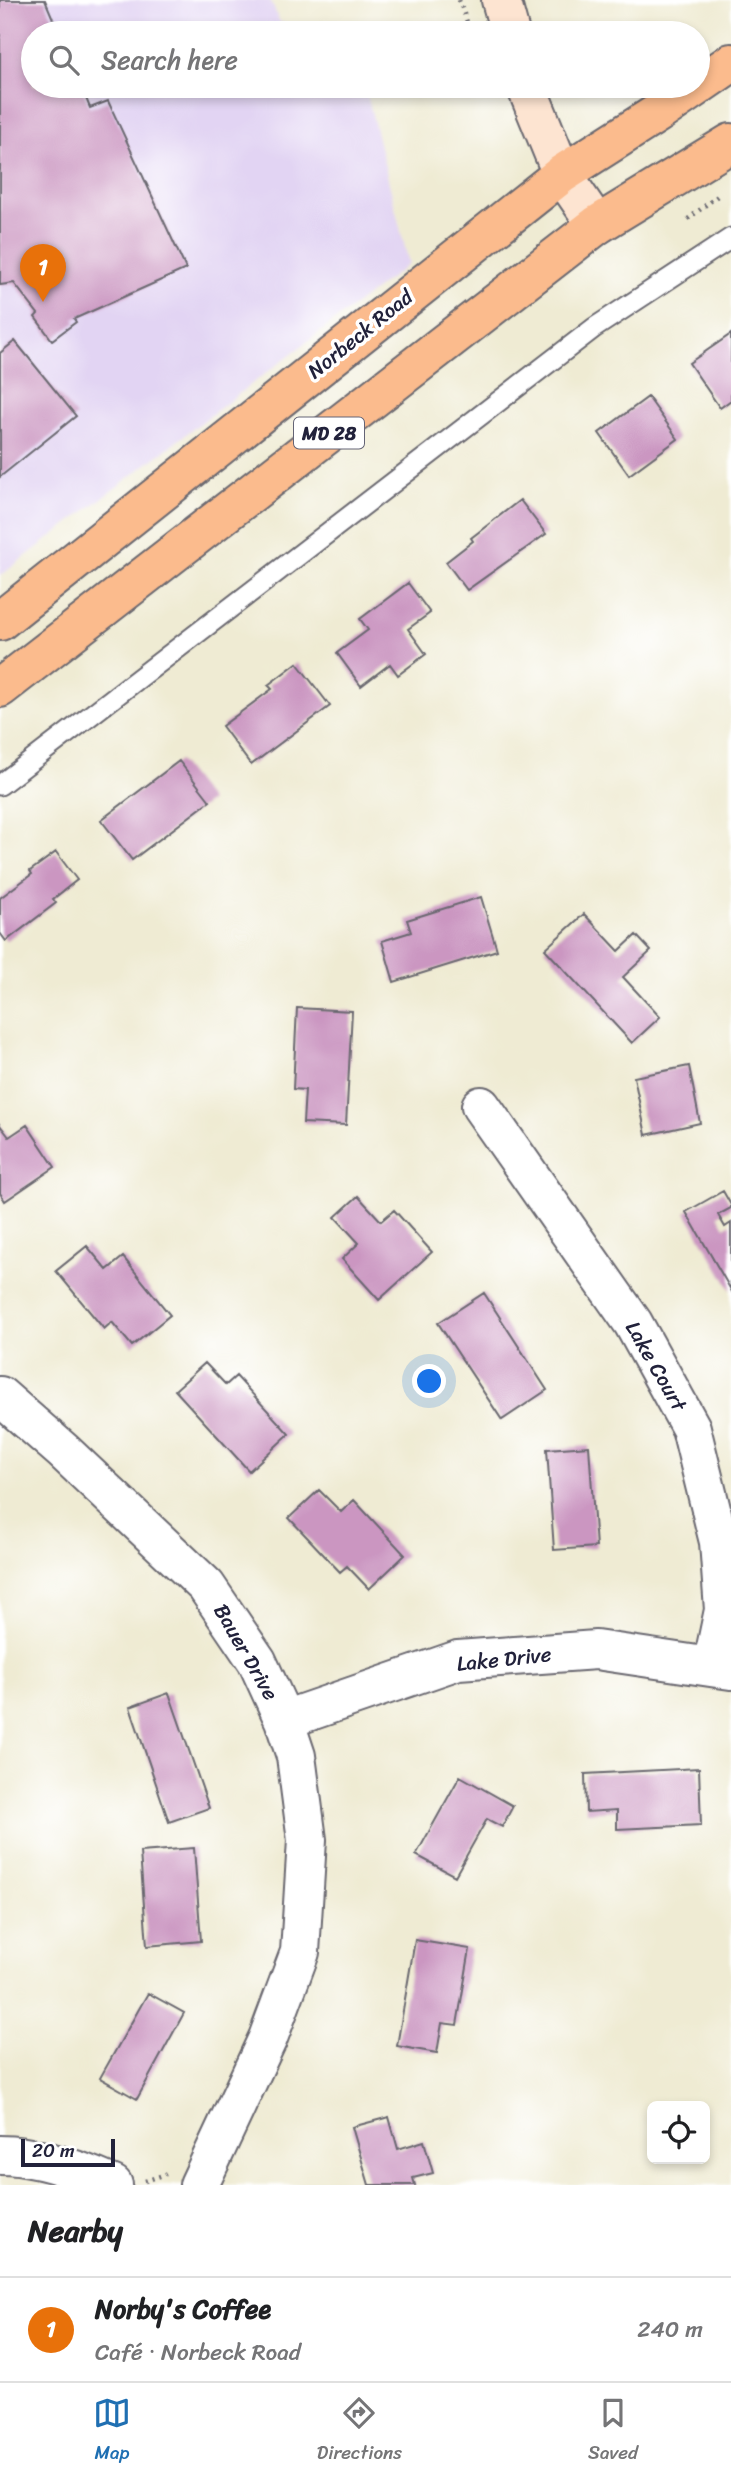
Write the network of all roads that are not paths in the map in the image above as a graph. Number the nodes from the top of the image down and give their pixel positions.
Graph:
1 (501, 0) edge
2 (507, 21) edge
3 (731, 63) edge
4 (710, 77) edge
5 (531, 98) edge
6 (680, 98) edge
7 (731, 142) edge
8 (562, 174) junction
9 (597, 225) junction
10 (731, 239) edge
11 (0, 621) edge
12 (0, 688) edge
13 (0, 785) edge
14 (481, 1106) dead end
15 (0, 1396) edge
16 (722, 1669) edge
17 (284, 1720) junction
18 (0, 2155) edge
19 (185, 2178) edge
20 (113, 2185) edge

1 - 2 street
3 - 4 main road, Norbeck Road / MD 28
5 - 8 street
6 - 8 main road, Norbeck Road / MD 28
7 - 9 main road, MD 28
8 - 9 street
8 - 11 main road, Norbeck Road / MD 28
9 - 12 main road, MD 28
10 - 13 lane
14 - 16 street, Lake Court
15 - 17 street, Bauer Drive
16 - 17 street, Lake Drive
17 - 19 street, Bauer Drive
18 - 20 street

